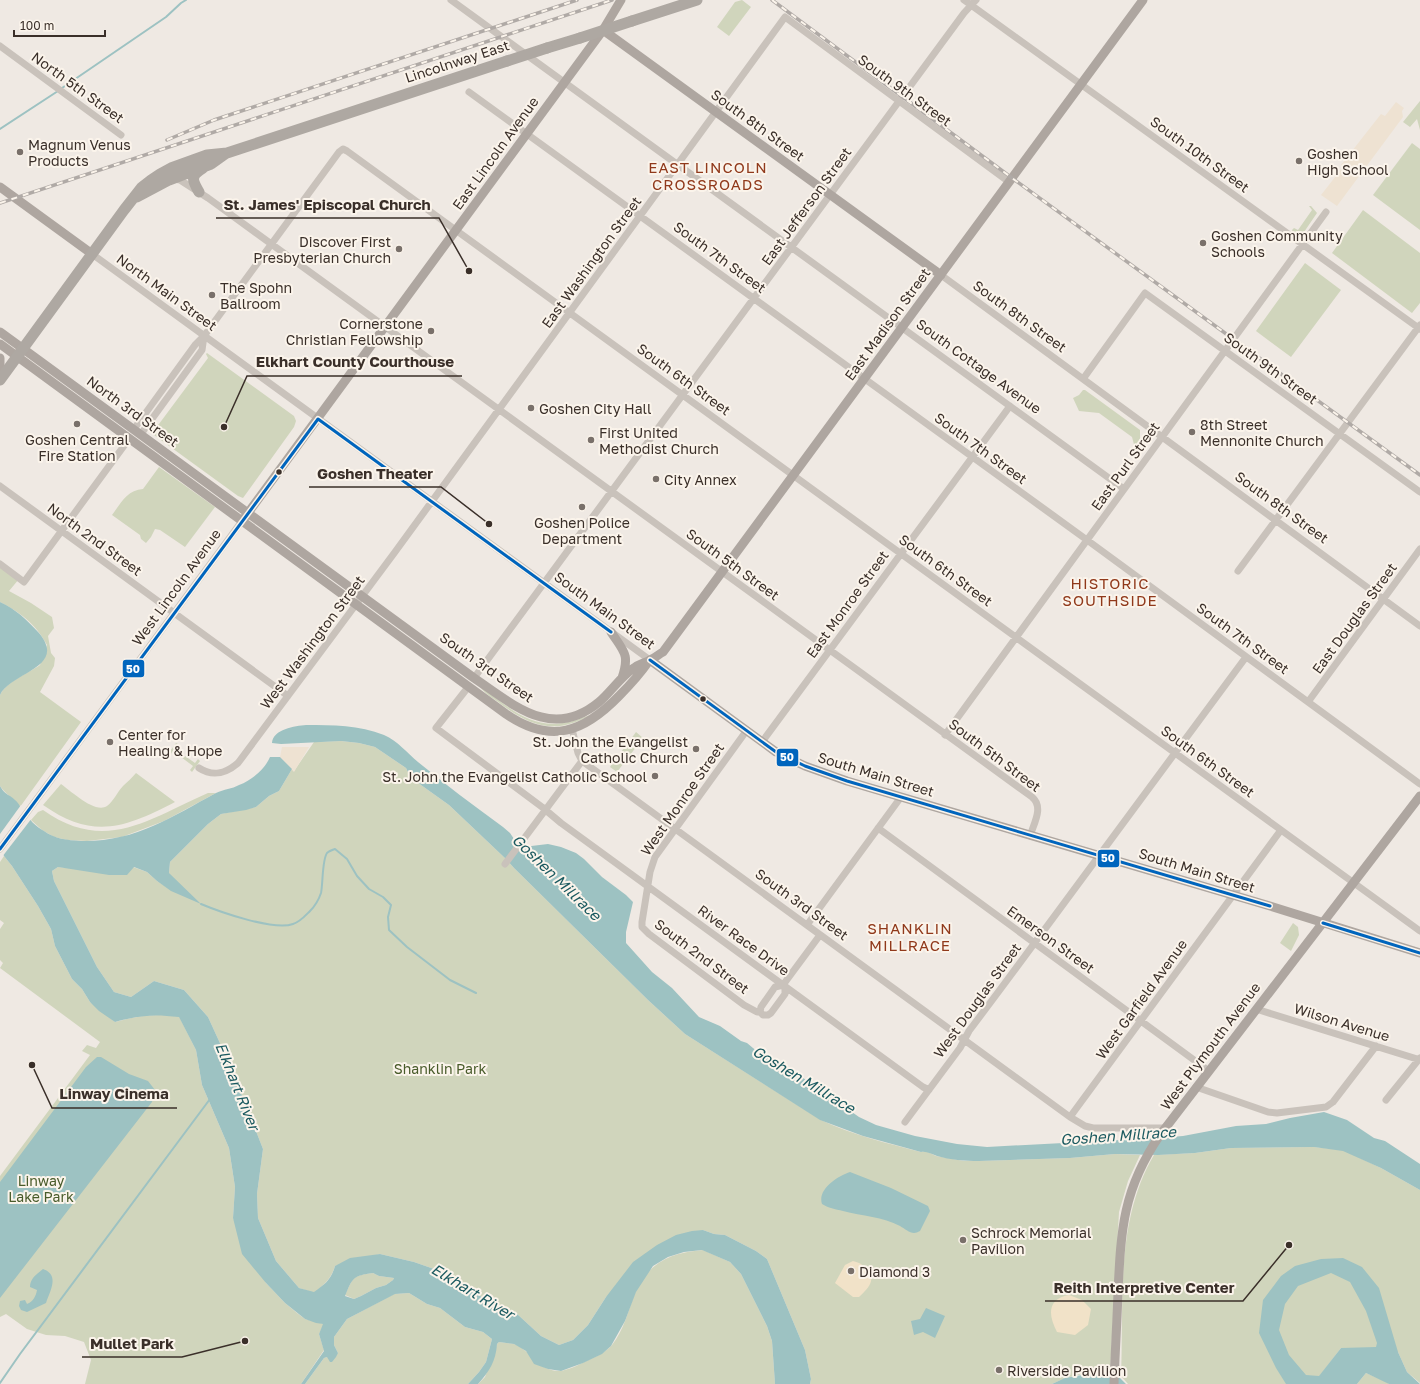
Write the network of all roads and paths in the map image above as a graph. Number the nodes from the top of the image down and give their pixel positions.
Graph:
1 (451, 0) edge
2 (621, 0) edge
3 (697, 0) edge
4 (964, 0) edge
5 (1143, 0) edge
6 (974, 3) edge
7 (785, 17) joint
8 (603, 30) junction
9 (0, 46) edge
10 (565, 82) junction
11 (1081, 84) junction
12 (469, 92) dead end
13 (899, 102) junction
14 (716, 112) junction
15 (527, 133) junction
16 (121, 135) dead end
17 (226, 153) junction
18 (211, 164) junction
19 (678, 164) junction
20 (169, 180) junction
21 (1009, 182) junction
22 (0, 187) edge
23 (199, 192) junction
24 (830, 195) junction
25 (129, 204) junction
26 (1326, 212) dead end
27 (641, 216) junction
28 (456, 230) junction
29 (272, 244) junction
30 (1302, 244) junction
31 (792, 247) junction
32 (92, 254) junction
33 (941, 275) junction
34 (754, 299) junction
35 (570, 313) junction
36 (385, 327) junction
37 (903, 327) junction
38 (1419, 327) edge
39 (0, 332) edge
40 (204, 336) junction
41 (0, 344) edge
42 (1225, 351) junction
43 (20, 353) junction
44 (0, 358) edge
45 (0, 371) edge
46 (864, 379) junction
47 (1082, 379) junction
48 (0, 380) edge
49 (683, 395) junction
50 (1010, 406) junction
51 (499, 410) junction
52 (318, 419) junction
53 (138, 432) junction
54 (1340, 434) junction
55 (1162, 437) junction
56 (129, 439) junction
57 (972, 457) junction
58 (793, 475) junction
59 (0, 486) edge
60 (1124, 488) junction
61 (612, 492) junction
62 (1420, 492) edge
63 (432, 502) junction
64 (249, 512) junction
65 (1276, 520) junction
66 (242, 521) junction
67 (61, 531) junction
68 (1087, 540) junction
69 (1420, 549) edge
70 (901, 553) junction
71 (0, 564) edge
72 (1238, 571) dead end
73 (722, 572) junction
74 (544, 583) junction
75 (363, 596) junction
76 (1383, 598) junction
77 (356, 604) junction
78 (174, 614) junction
79 (1420, 626) edge
80 (611, 632) junction
81 (1015, 638) junction
82 (830, 650) junction
83 (1246, 656) junction
84 (650, 660) junction
85 (474, 678) junction
86 (622, 679) junction
87 (468, 686) junction
88 (288, 696) junction
89 (1308, 702) junction
90 (572, 729) junction
91 (747, 730) junction
92 (945, 734) junction
93 (762, 742) junction
94 (1175, 753) junction
95 (582, 761) junction
96 (199, 768) dead end
97 (1420, 784) edge
98 (1420, 796) edge
99 (901, 797) junction
100 (545, 810) junction
101 (878, 828) junction
102 (675, 830) junction
103 (1281, 830) junction
104 (1030, 836) junction
105 (0, 849) edge
106 (1099, 856) junction
107 (506, 862) dead end
108 (1354, 883) junction
109 (647, 886) junction
110 (1233, 896) junction
111 (1323, 923) junction
112 (807, 925) junction
113 (1420, 931) edge
114 (820, 934) junction
115 (1035, 942) junction
116 (1420, 953) edge
117 (783, 985) junction
118 (1256, 1009) junction
119 (760, 1012) junction
120 (1141, 1020) junction
121 (964, 1040) junction
122 (1376, 1046) junction
123 (1419, 1059) edge
124 (1209, 1071) junction
125 (1196, 1087) junction
126 (929, 1090) junction
127 (1386, 1100) dead end
128 (1070, 1117) junction
129 (905, 1122) dead end
130 (1163, 1131) junction
131 (1114, 1384) edge

1 - 10 street, South Cottage Avenue
2 - 8 main road, East Lincoln Avenue
3 - 17 highway, Lincolnway East, bridge
4 - 6 street, South 10th Street
5 - 11 main road, East Madison Street
6 - 11 street, South 10th Street
6 - 13 street, East Jefferson Street
7 - 13 street, South 9th Street
7 - 14 street, East Washington Street
8 - 10 main road, East Lincoln Avenue
8 - 14 main road, South 8th Street
9 - 16 street, North 5th Street
10 - 15 main road, East Lincoln Avenue
10 - 19 street, South Cottage Avenue
11 - 21 main road, East Madison Street
11 - 30 street, South 10th Street
12 - 15 street, South 7th Street
13 - 21 street, South 9th Street
13 - 24 street, East Jefferson Street
14 - 19 street, East Washington Street
14 - 24 main road, South 8th Street
15 - 27 street, South 7th Street
15 - 28 main road, East Lincoln Avenue
17 - 18 highway, Lincolnway East
17 - 25 highway, Lincolnway East
18 - 20 highway, Lincolnway East
18 - 23 highway
19 - 27 street, East Washington Street
19 - 31 street, South Cottage Avenue
20 - 23 street
20 - 25 highway, Lincolnway East
21 - 33 main road, East Madison Street
22 - 32 main road, North Main Street
23 - 29 street
24 - 31 street, East Jefferson Street
24 - 33 main road, South 8th Street
25 - 32 highway, Lincolnway East
26 - 30 street, East Purl Street
27 - 34 street, South 7th Street
27 - 35 street, East Washington Street
28 - 29 street, South 6th Street
28 - 35 street, South 6th Street
28 - 36 main road, East Lincoln Avenue
29 - 36 street
29 - 40 street
30 - 38 street, South 10th Street
30 - 42 street, East Purl Street
31 - 34 street, East Jefferson Street
31 - 37 street, South Cottage Avenue
32 - 40 street, North Main Street
32 - 43 highway, Lincolnway East
33 - 37 main road, East Madison Street
33 - 47 street, South 8th Street
34 - 46 street, South 7th Street
34 - 49 street, East Jefferson Street
35 - 49 street, South 6th Street
35 - 51 street, East Washington Street
36 - 51 street, South 5th Street
36 - 52 main road, East Lincoln Avenue
37 - 46 main road, East Madison Street
37 - 50 street, South Cottage Avenue
38 - 54 street
39 - 43 main road, North 3rd Street
40 - 52 street, North Main Street
40 - 53 street
41 - 43 main road, North 3rd Street
42 - 47 street, South 9th Street
42 - 54 street, South 9th Street
42 - 55 street, East Purl Street
43 - 48 highway, Lincolnway East
43 - 53 main road, North 3rd Street
43 - 56 main road, North 3rd Street
44 - 45 main road
46 - 57 street, South 7th Street
46 - 58 main road, East Madison Street
47 - 55 street, South 8th Street
49 - 58 street, South 6th Street
49 - 61 street, East Jefferson Street
50 - 57 street, East Monroe Street
50 - 60 street, South Cottage Avenue
51 - 61 street, South 5th Street
51 - 63 street, East Washington Street
52 - 63 street, South Main Street
52 - 64 main road, West Lincoln Avenue
53 - 64 main road, North 3rd Street
54 - 62 street, South 9th Street
54 - 65 street
55 - 60 street, East Purl Street
55 - 65 street, South 8th Street
56 - 66 main road, North 3rd Street
56 - 67 street
57 - 68 street, South 7th Street
57 - 70 street, East Monroe Street
58 - 70 street, South 6th Street
58 - 73 main road, East Madison Street
59 - 67 street, North 2nd Street
60 - 68 street, East Purl Street
61 - 73 street, South 5th Street
61 - 74 street, East Jefferson Street
63 - 74 street, South Main Street
63 - 75 street, West Washington Street
64 - 66 main road, West Lincoln Avenue
64 - 75 main road, South 3rd Street
65 - 72 street
65 - 76 street, South 8th Street
66 - 77 main road, South 3rd Street
66 - 78 street, West Lincoln Avenue
67 - 71 street
67 - 78 street, North 2nd Street
68 - 81 street, East Purl Street
68 - 83 street, South 7th Street
69 - 76 street, East Douglas Street
70 - 81 street, South 6th Street
70 - 82 street, East Monroe Street
73 - 82 street, South 5th Street
73 - 84 main road, East Madison Street
74 - 80 street, South Main Street
74 - 85 street, East Jefferson Street
75 - 77 street, West Washington Street
75 - 85 main road, South 3rd Street
76 - 79 street, South 8th Street
76 - 89 street, East Douglas Street
77 - 87 main road, South 3rd Street
77 - 88 street, West Washington Street
78 - 88 street
78 - 105 street, West Lincoln Avenue
80 - 84 street, South Main Street
80 - 86 main road
81 - 92 street, East Purl Street
81 - 94 street, South 6th Street
82 - 92 street, South 5th Street
82 - 93 street, East Monroe Street
83 - 89 street, South 7th Street
83 - 94 street
84 - 86 main road, South 3rd Street
84 - 90 main road, South 3rd Street
84 - 91 main road, South Main Street
85 - 86 main road, South 3rd Street
87 - 90 main road, South 3rd Street
87 - 100 street, River Race Drive
88 - 96 street, West Washington Street
89 - 97 street, South 7th Street
90 - 95 street
91 - 93 main road, South Main Street
91 - 102 street, West Monroe Street
92 - 104 street, South 5th Street
93 - 99 main road, South Main Street
94 - 103 street, South 6th Street
94 - 106 street
95 - 100 street
95 - 102 street, South 3rd Street
98 - 108 main road, West Plymouth Avenue
99 - 101 street
99 - 104 main road, South Main Street
100 - 107 street
100 - 109 street, River Race Drive
101 - 112 street
101 - 115 street, Emerson Street
102 - 109 street, West Monroe Street
102 - 112 street, South 3rd Street
103 - 108 street, South 6th Street
103 - 110 street, West Garfield Avenue
104 - 106 main road, South Main Street
106 - 110 main road, South Main Street
106 - 115 street, West Douglas Street
108 - 111 main road, West Plymouth Avenue
108 - 113 street, South 6th Street
109 - 117 street, River Race Drive
109 - 119 street, South 2nd Street
110 - 111 main road, South Main Street
110 - 120 street, West Garfield Avenue
111 - 116 main road, South Main Street
111 - 118 main road, West Plymouth Avenue
112 - 114 street, South 3rd Street
114 - 117 street
114 - 121 street, South 3rd Street
115 - 120 street, Emerson Street
115 - 121 street, West Douglas Street
117 - 119 street, South 2nd Street
117 - 119 street
117 - 126 street, River Race Drive
118 - 122 street, Wilson Avenue
118 - 124 main road, West Plymouth Avenue
120 - 124 street, Emerson Street
120 - 128 street, West Garfield Avenue
121 - 126 street, West Douglas Street
121 - 128 street, South 3rd Street
122 - 123 street, Wilson Avenue
122 - 125 street
123 - 127 street
124 - 125 main road, West Plymouth Avenue
125 - 130 main road, West Plymouth Avenue
126 - 129 street, West Douglas Street
128 - 130 street, South 3rd Street
130 - 131 main road, West Plymouth Avenue

